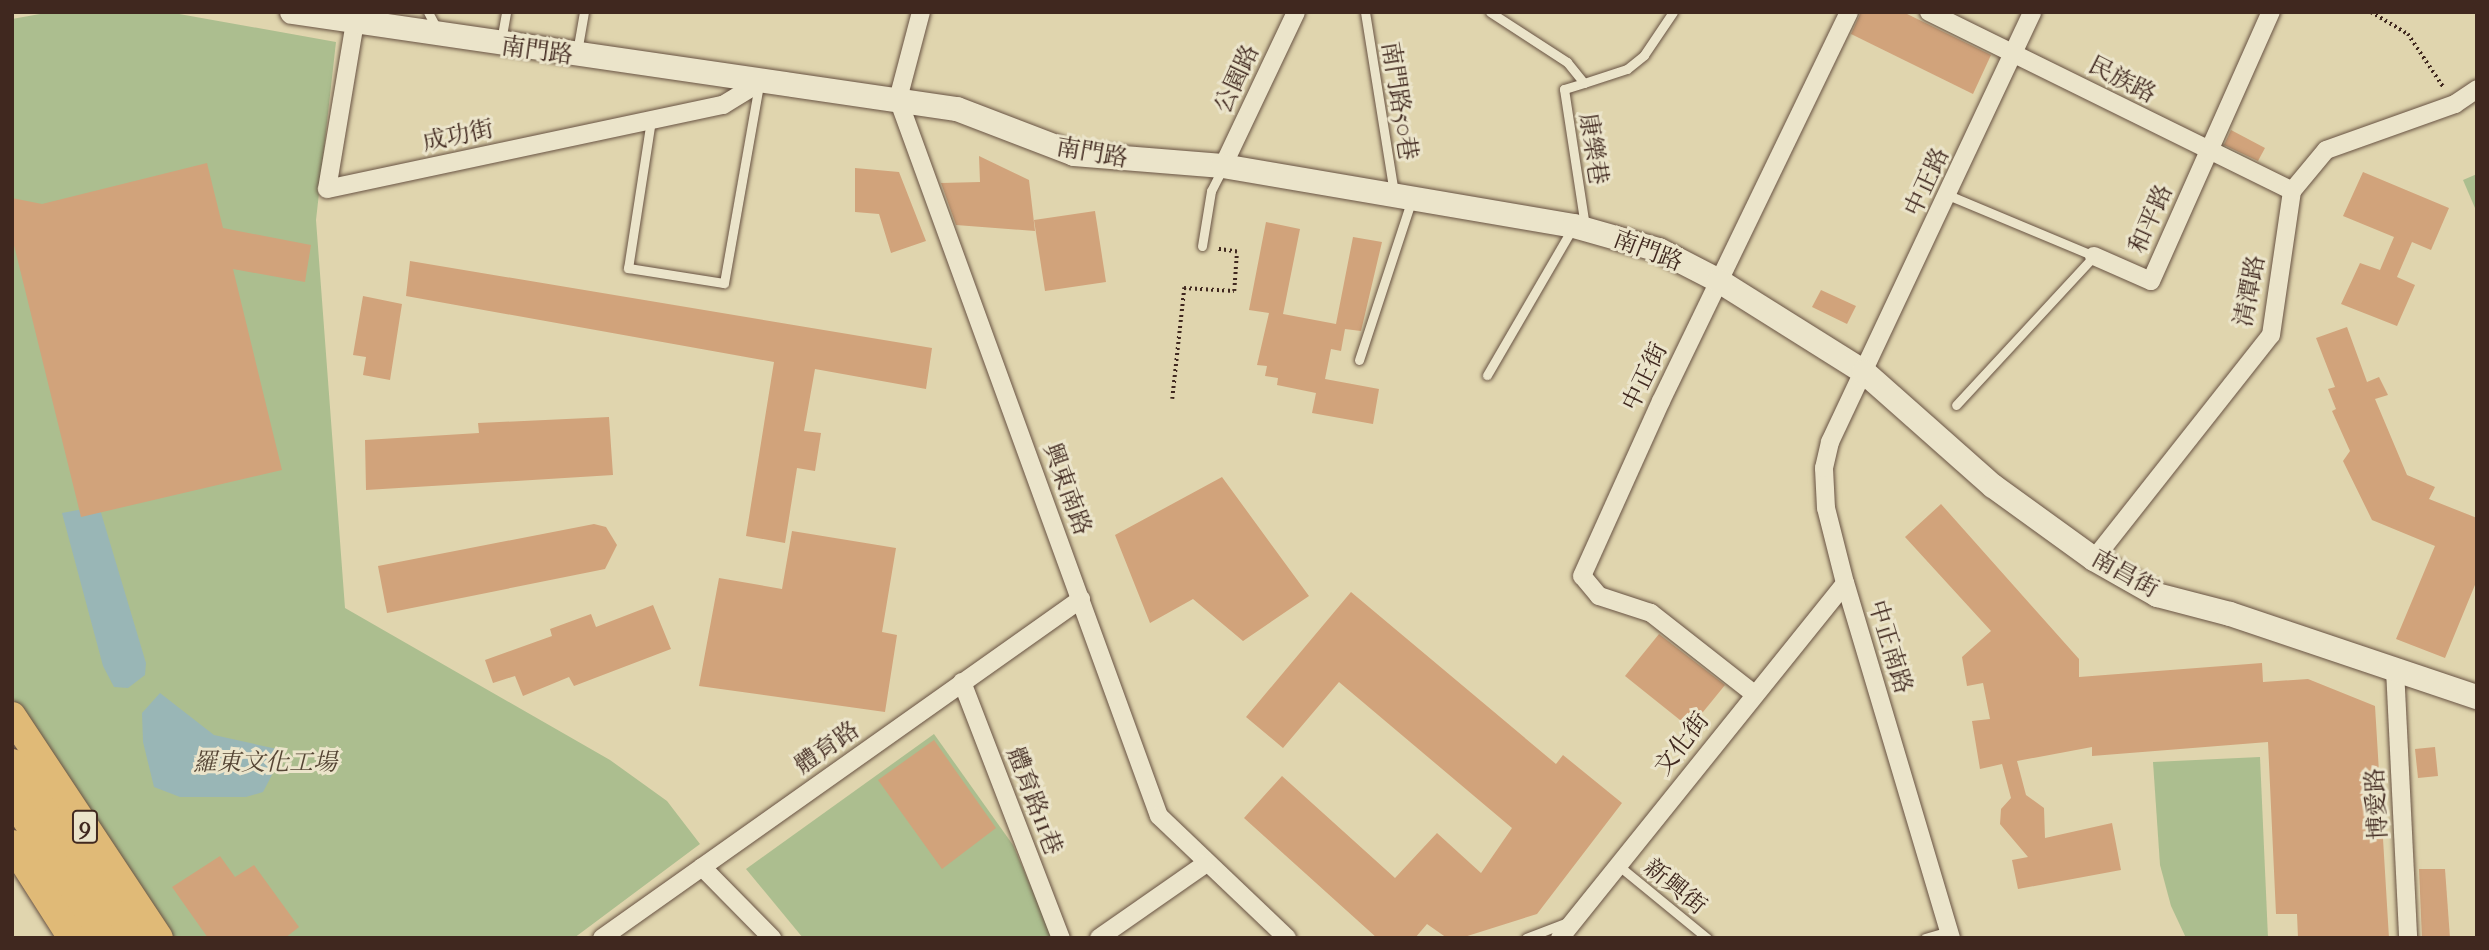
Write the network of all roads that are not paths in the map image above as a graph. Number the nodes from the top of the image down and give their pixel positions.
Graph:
1 (292, 12) edge
2 (428, 12) edge
3 (506, 12) edge
4 (584, 12) edge
5 (922, 12) edge
6 (1296, 12) edge
7 (1365, 12) edge
8 (1490, 12) edge
9 (1673, 12) edge
10 (1849, 12) edge
11 (1929, 12) edge
12 (2032, 12) edge
13 (2271, 12) edge
14 (355, 22) junction
15 (441, 37) junction
16 (500, 46) junction
17 (2014, 52) junction
18 (576, 57) junction
19 (759, 83) junction
20 (1584, 83) junction
21 (2477, 89) edge
22 (898, 99) junction
23 (650, 120) junction
24 (2207, 152) junction
25 (1223, 166) junction
26 (2292, 191) junction
27 (1948, 195) junction
28 (1404, 197) junction
29 (1580, 227) junction
30 (1202, 246) road end
31 (2094, 256) junction
32 (1719, 281) junction
33 (1359, 360) dead end
34 (1864, 372) junction
35 (1487, 375) dead end
36 (1956, 405) dead end
37 (2094, 559) junction
38 (1845, 583) junction
39 (1082, 599) junction
40 (2395, 669) junction
41 (962, 682) junction
42 (1753, 693) junction
43 (2477, 697) edge
44 (12, 716) edge
45 (12, 763) edge
46 (12, 798) edge
47 (12, 844) edge
48 (1205, 864) junction
49 (1619, 866) junction
50 (702, 867) junction
51 (1575, 919) junction
52 (1950, 935) edge
53 (72, 938) edge
54 (103, 938) edge
55 (129, 938) edge
56 (159, 938) edge
57 (602, 938) edge
58 (772, 938) edge
59 (1061, 938) edge
60 (1098, 938) edge
61 (1287, 938) edge
62 (1526, 938) edge
63 (1560, 938) edge
64 (1707, 938) edge
65 (1925, 938) edge
66 (2408, 938) edge

1 - 14 street, 南門路
2 - 15 lane
3 - 16 lane
4 - 18 lane
5 - 22 street
6 - 25 street, 公園路
7 - 28 lane, 南門路50巷
8 - 20 lane, 康樂巷
9 - 20 lane
10 - 32 street, 中正街
11 - 17 street, 民族路
12 - 17 street, 中正路
13 - 24 street, 和平路
14 - 15 street, 南門路
14 - 23 street, 成功街
15 - 16 street, 南門路
16 - 18 street, 南門路
17 - 24 street, 民族路
17 - 27 street, 中正路
18 - 19 street, 南門路
19 - 22 street, 南門路
19 - 23 street, 成功街
19 - 23 lane
20 - 29 lane, 康樂巷
21 - 26 street
22 - 25 street, 南門路
22 - 39 street, 興東南路
24 - 26 street, 民族路
24 - 31 street, 和平路
25 - 28 street, 南門路
25 - 30 lane
26 - 37 street, 清潭路
27 - 31 lane
27 - 34 street, 中正路
28 - 29 street, 南門路
28 - 33 lane
29 - 32 street, 南門路
29 - 35 lane
31 - 36 lane, 和平路
32 - 34 street, 南門路
32 - 42 street, 中正街
34 - 37 street, 南昌街
34 - 38 street, 中正南路
37 - 40 street, 南昌街
38 - 42 street, 文化街
38 - 52 street, 中正南路
39 - 41 street, 體育路
39 - 48 street, 興東南路
40 - 43 street, 南昌街
40 - 66 street, 博愛路
41 - 50 street, 體育路
41 - 59 street, 體育路11巷
42 - 49 street, 文化街
44 - 56 main road, 9
45 - 55 main road, 9
46 - 54 main road, 9
47 - 53 main road
48 - 60 street
48 - 61 street, 興東南路
49 - 51 street, 文化街
49 - 64 lane, 新興街
50 - 57 street, 體育路
50 - 58 street
51 - 62 lane
51 - 63 street, 文化街
52 - 65 lane

